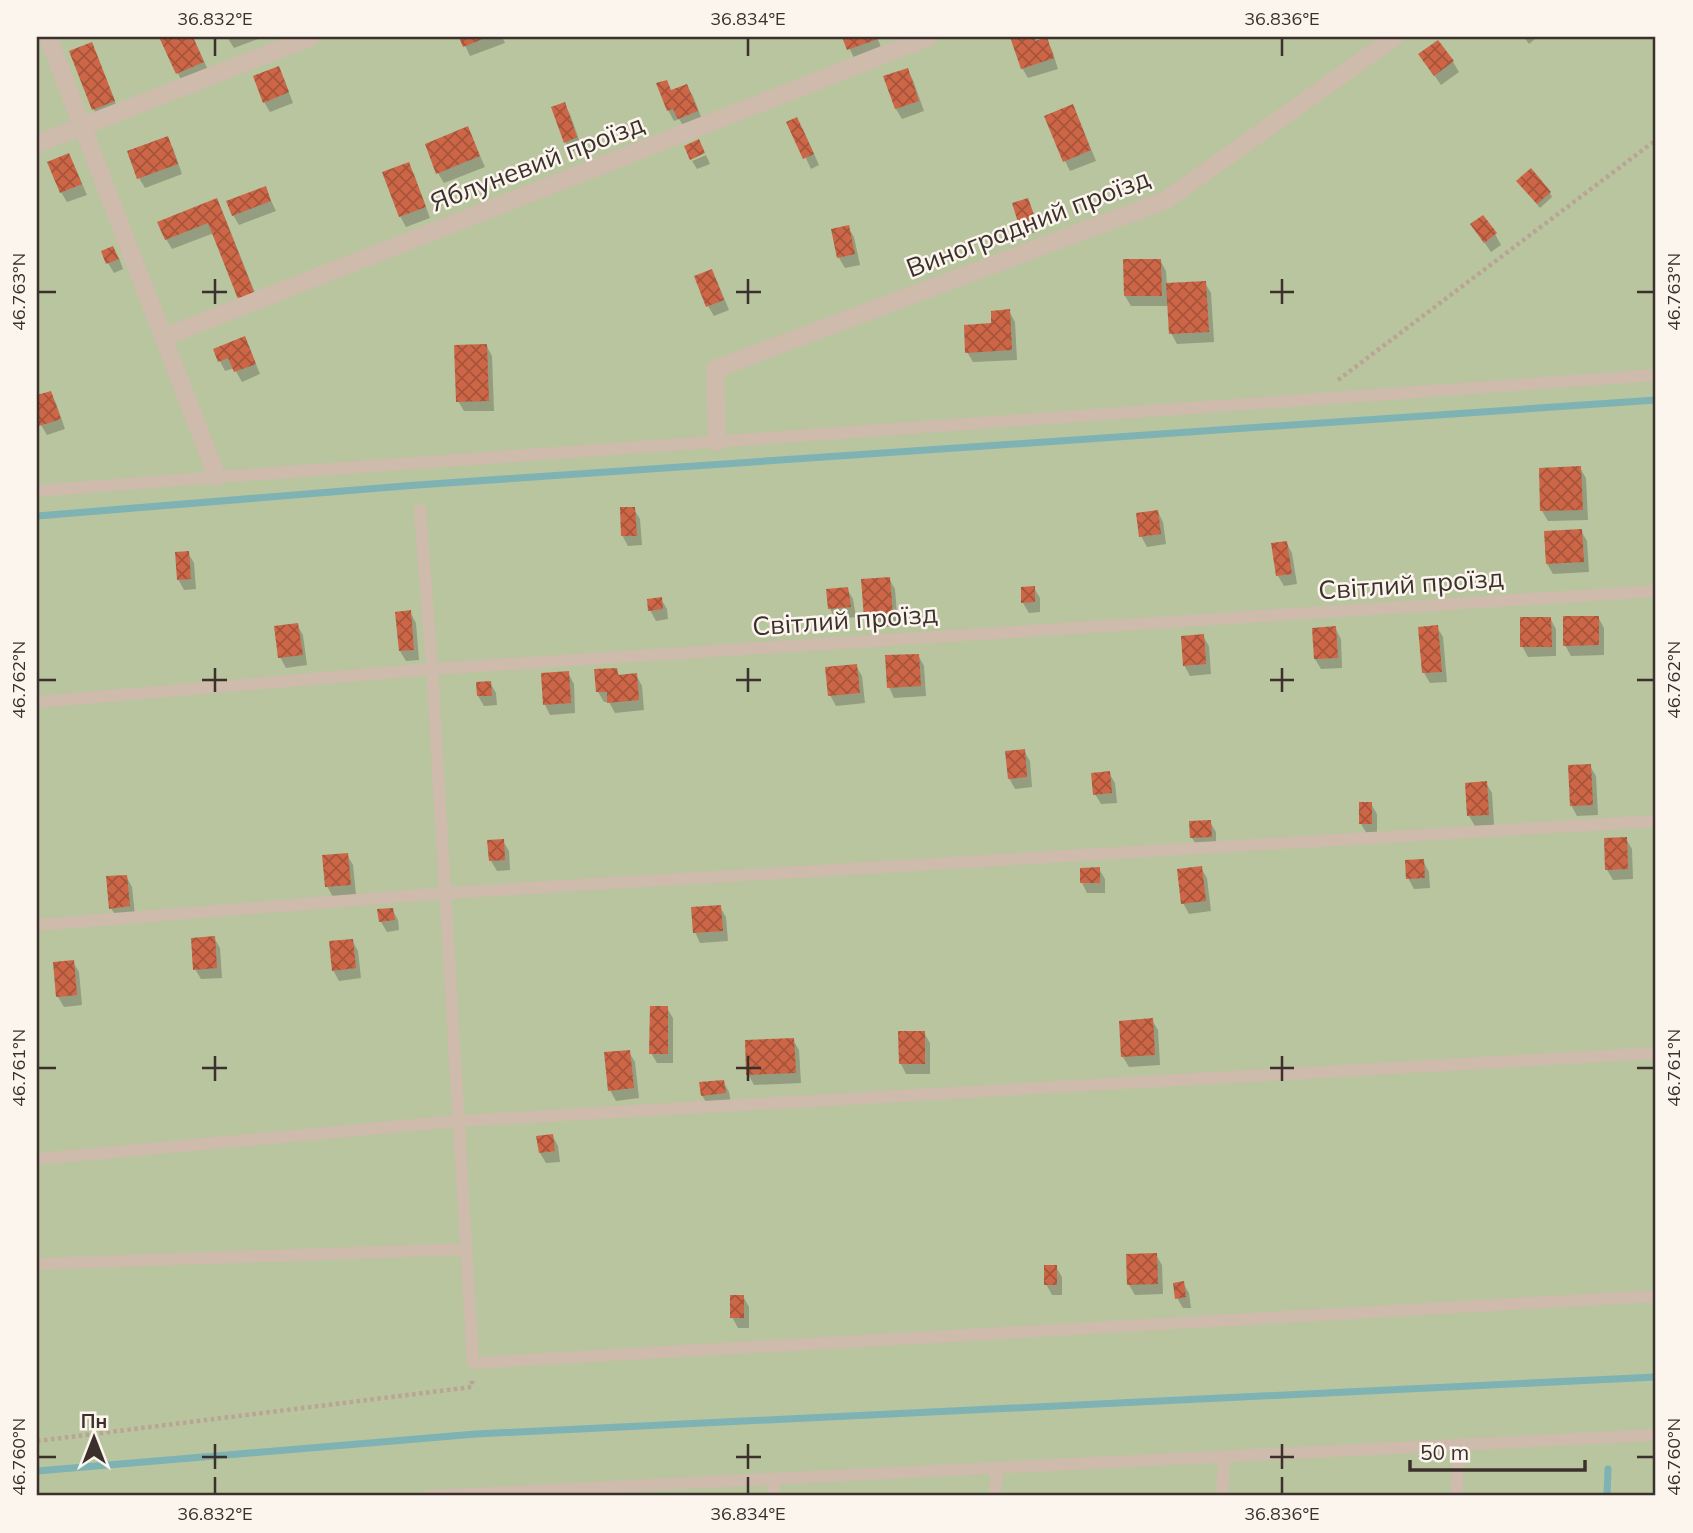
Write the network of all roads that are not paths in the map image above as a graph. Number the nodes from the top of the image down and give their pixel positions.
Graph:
1 (48, 37) edge
2 (311, 37) edge
3 (929, 37) edge
4 (1395, 37) edge
5 (82, 126) junction
6 (37, 144) edge
7 (164, 337) junction
8 (1656, 375) edge
9 (717, 442) junction
10 (218, 477) junction
11 (37, 491) edge
12 (420, 510) dead end
13 (1656, 591) edge
14 (432, 670) junction
15 (37, 702) edge
16 (1656, 821) edge
17 (445, 893) junction
18 (37, 925) edge
19 (1656, 1053) edge
20 (458, 1121) junction
21 (37, 1159) edge
22 (466, 1248) junction
23 (37, 1264) edge
24 (1656, 1296) edge
25 (1656, 1435) edge
26 (1459, 1445) junction
27 (1224, 1457) junction
28 (997, 1468) junction
29 (774, 1479) junction
30 (525, 1494) edge
31 (426, 1496) edge
32 (773, 1496) edge
33 (995, 1496) edge
34 (1222, 1496) edge
35 (1456, 1496) edge

1 - 5 street
2 - 5 street
3 - 7 street, Яблуневий проїзд
4 - 9 street, Виноградний проїзд
5 - 6 street
5 - 7 street
7 - 10 street
8 - 9 lane
9 - 10 lane
10 - 11 lane
12 - 14 lane
13 - 14 lane, Світлий проїзд
14 - 15 lane, Світлий проїзд
14 - 17 lane
16 - 17 lane
17 - 18 lane
17 - 20 lane
19 - 20 lane
20 - 21 lane
20 - 22 lane
22 - 23 lane
22 - 24 lane
25 - 26 lane
26 - 27 lane
26 - 35 lane
27 - 28 lane
27 - 34 lane
28 - 29 lane
28 - 33 lane
29 - 30 lane
29 - 32 lane
30 - 31 lane

